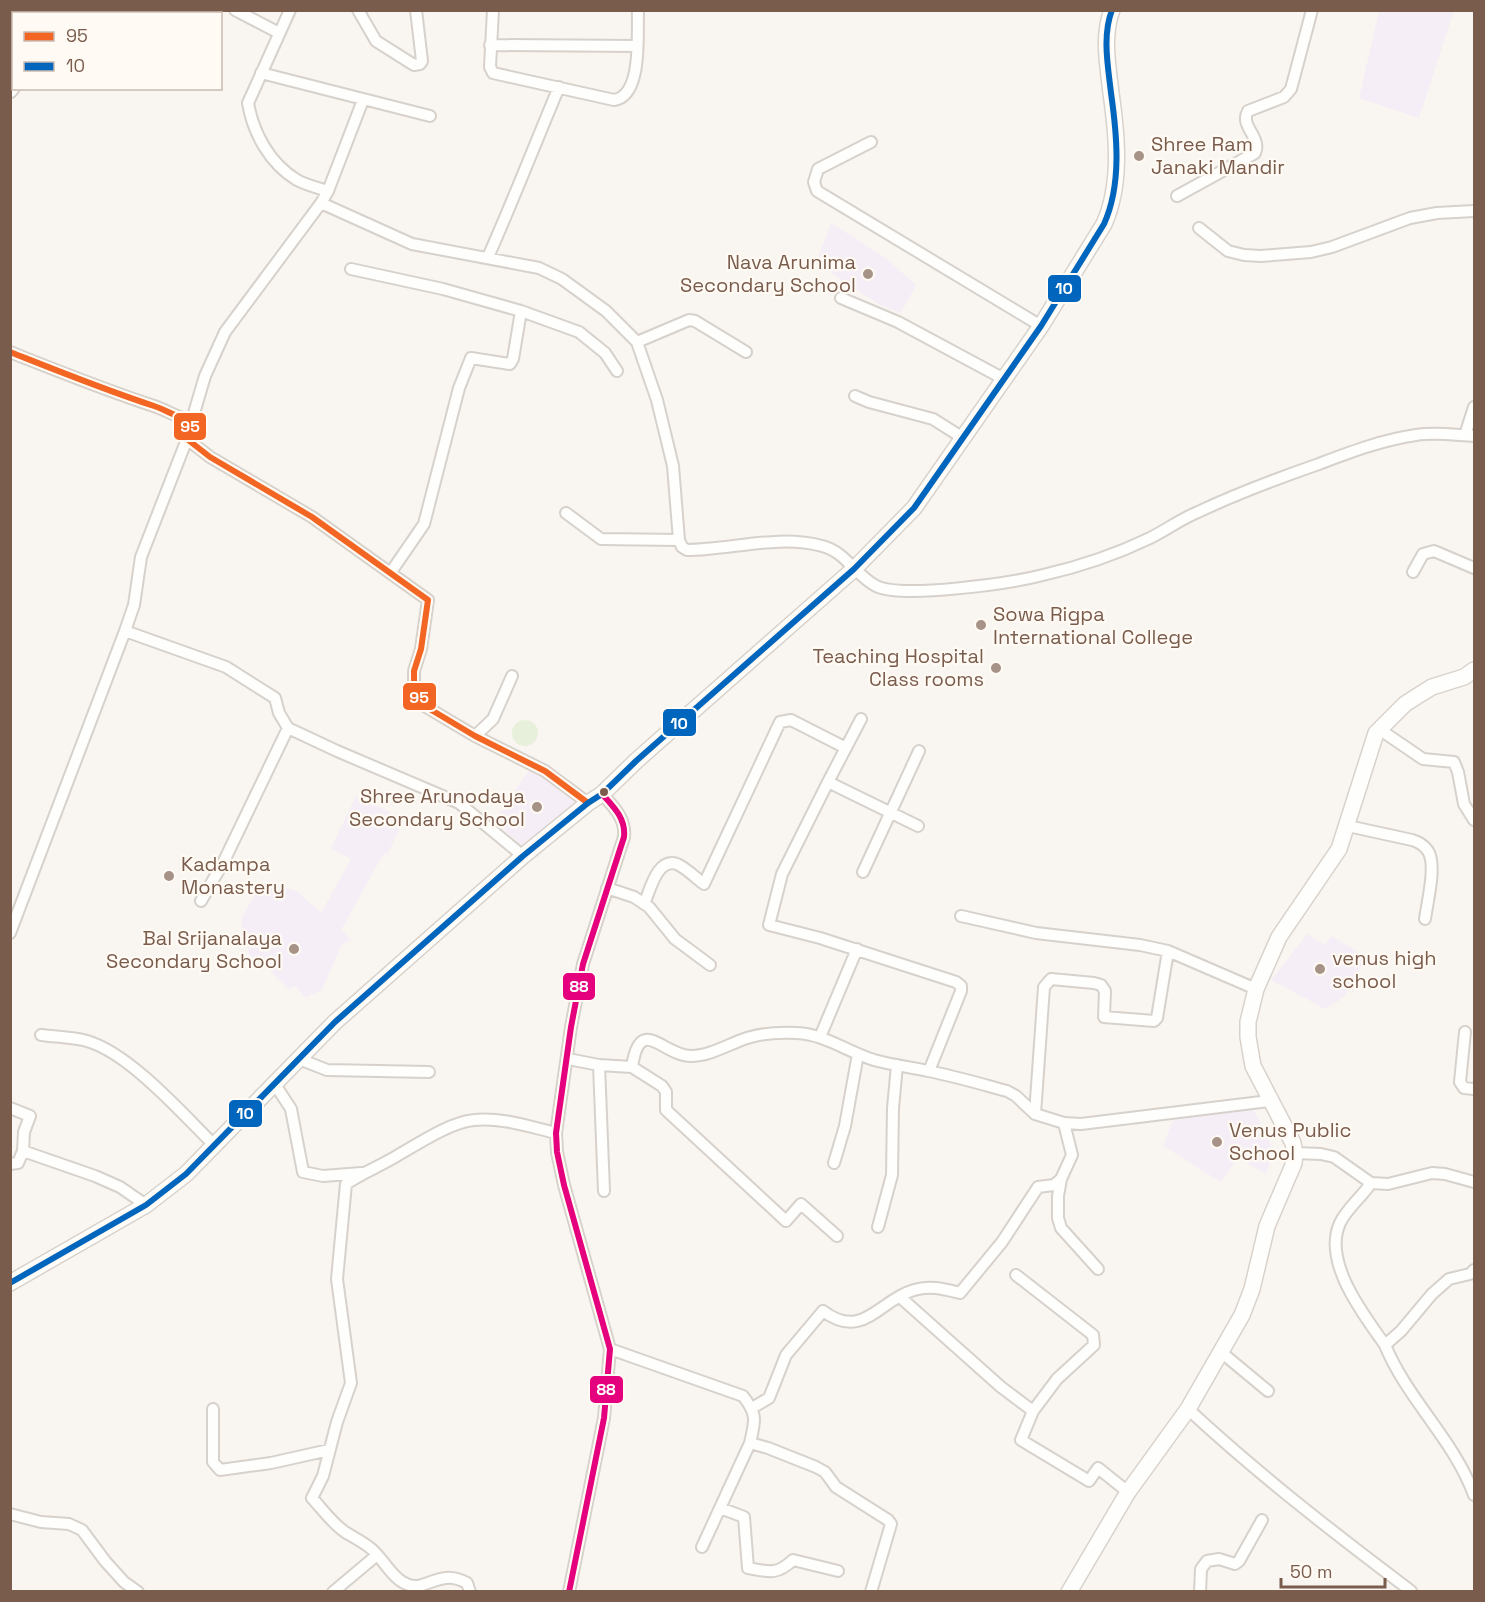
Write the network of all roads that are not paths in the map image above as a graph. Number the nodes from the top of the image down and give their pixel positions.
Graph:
1 (235, 10) edge
2 (290, 10) edge
3 (358, 10) edge
4 (416, 10) edge
5 (493, 10) edge
6 (638, 10) edge
7 (1112, 10) edge
8 (1312, 10) edge
9 (279, 33) junction
10 (490, 45) junction
11 (637, 46) junction
12 (261, 73) junction
13 (559, 87) junction
14 (363, 100) junction
15 (430, 116) dead end
16 (871, 142) dead end
17 (328, 191) junction
18 (1177, 196) dead end
19 (321, 203) junction
20 (1474, 211) edge
21 (1199, 228) dead end
22 (488, 257) junction
23 (351, 269) dead end
24 (841, 298) dead end
25 (522, 310) junction
26 (1041, 326) junction
27 (638, 342) junction
28 (10, 352) edge
29 (746, 352) dead end
30 (617, 371) dead end
31 (1004, 379) junction
32 (855, 396) dead end
33 (1474, 407) edge
34 (192, 420) junction
35 (1470, 435) edge
36 (963, 438) junction
37 (187, 439) junction
38 (566, 513) dead end
39 (679, 540) junction
40 (1474, 568) edge
41 (854, 569) junction
42 (391, 572) junction
43 (1413, 572) dead end
44 (125, 631) junction
45 (1474, 671) edge
46 (512, 676) dead end
47 (861, 719) dead end
48 (288, 728) junction
49 (1379, 729) junction
50 (475, 736) junction
51 (846, 748) junction
52 (919, 751) dead end
53 (828, 782) junction
54 (602, 794) junction
55 (588, 803) junction
56 (891, 812) junction
57 (1474, 820) edge
58 (918, 826) dead end
59 (1348, 826) junction
60 (523, 856) junction
61 (863, 872) dead end
62 (607, 888) junction
63 (201, 902) dead end
64 (644, 904) junction
65 (961, 916) dead end
66 (1425, 920) dead end
67 (10, 933) edge
68 (857, 949) junction
69 (1168, 951) junction
70 (710, 965) dead end
71 (1256, 989) junction
72 (1465, 1032) dead end
73 (41, 1035) dead end
74 (819, 1037) junction
75 (858, 1054) junction
76 (299, 1059) junction
77 (568, 1059) junction
78 (599, 1065) junction
79 (897, 1065) junction
80 (632, 1066) junction
81 (929, 1071) junction
82 (429, 1072) dead end
83 (274, 1083) junction
84 (1474, 1089) edge
85 (1269, 1101) junction
86 (10, 1108) edge
87 (1035, 1114) junction
88 (1064, 1123) junction
89 (556, 1133) junction
90 (214, 1145) junction
91 (23, 1151) junction
92 (1295, 1153) junction
93 (834, 1163) dead end
94 (10, 1164) edge
95 (362, 1173) junction
96 (1061, 1179) junction
97 (1474, 1182) edge
98 (1371, 1183) junction
99 (604, 1191) dead end
100 (146, 1205) junction
101 (878, 1227) dead end
102 (837, 1236) dead end
103 (1098, 1269) dead end
104 (1474, 1270) edge
105 (1016, 1275) dead end
106 (10, 1283) edge
107 (900, 1297) junction
108 (1385, 1345) junction
109 (610, 1349) junction
110 (1221, 1352) junction
111 (1268, 1391) dead end
112 (752, 1408) junction
113 (1188, 1408) junction
114 (213, 1409) dead end
115 (1033, 1411) junction
116 (750, 1443) junction
117 (330, 1450) junction
118 (1128, 1492) junction
119 (1474, 1496) edge
120 (720, 1508) junction
121 (10, 1514) edge
122 (1262, 1520) dead end
123 (702, 1547) dead end
124 (377, 1555) junction
125 (838, 1571) dead end
126 (1411, 1591) edge
127 (138, 1592) edge
128 (333, 1592) edge
129 (470, 1592) edge
130 (569, 1592) edge
131 (871, 1592) edge
132 (1069, 1592) edge
133 (1200, 1592) edge

1 - 9 street
2 - 9 street
3 - 4 street
5 - 10 street
6 - 11 street
7 - 26 main road
8 - 18 street
9 - 12 street
10 - 11 street
10 - 13 street
11 - 13 street
12 - 14 street
12 - 17 street
13 - 22 street
14 - 15 street
14 - 17 street
16 - 26 street
17 - 19 street
19 - 22 street
19 - 34 street
20 - 21 street
22 - 27 street
23 - 25 street
24 - 31 street
25 - 30 street
25 - 42 street
26 - 31 main road
27 - 29 street
27 - 39 street
28 - 34 street
31 - 36 main road
32 - 36 street
33 - 35 street
34 - 37 street
35 - 41 street
36 - 41 main road
37 - 42 street
37 - 44 street
38 - 39 street
39 - 41 street
40 - 43 street
41 - 54 main road
42 - 50 street
44 - 48 street
44 - 67 street
45 - 49 main road
46 - 50 street
47 - 51 street
48 - 60 street
48 - 63 street
49 - 57 street
49 - 59 main road
50 - 55 street
51 - 53 street
51 - 64 street
52 - 56 street
53 - 56 street
53 - 68 street
54 - 55 main road
54 - 62 street
55 - 60 main road
56 - 58 street
56 - 61 street
59 - 66 street
59 - 71 main road
60 - 76 main road
62 - 64 street
62 - 77 street
64 - 70 street
65 - 69 street
68 - 74 street
68 - 81 street
69 - 71 street
69 - 87 street
71 - 85 main road
72 - 84 street
73 - 90 street
74 - 75 street
74 - 80 street
75 - 79 street
75 - 93 street
76 - 82 street
76 - 83 main road
77 - 78 street
77 - 89 street
78 - 80 street
78 - 99 street
79 - 81 street
79 - 101 street
80 - 102 street
81 - 87 street
83 - 90 main road
83 - 95 street
85 - 88 street
85 - 92 main road
86 - 91 street
87 - 88 street
88 - 96 street
89 - 95 street
89 - 109 street
90 - 100 main road
91 - 94 street
91 - 100 street
92 - 98 street
92 - 110 main road
95 - 117 street
96 - 103 street
96 - 107 street
97 - 98 street
98 - 108 street
100 - 106 main road
104 - 108 street
105 - 115 street
107 - 112 street
107 - 115 street
108 - 119 street
109 - 112 street
109 - 130 street
110 - 111 street
110 - 113 main road
112 - 116 street
113 - 118 main road
113 - 126 street
114 - 117 street
115 - 118 street
116 - 120 street
116 - 131 street
117 - 124 street
118 - 132 main road
120 - 123 street
120 - 125 street
121 - 127 street
122 - 133 street
124 - 128 street
124 - 129 street

